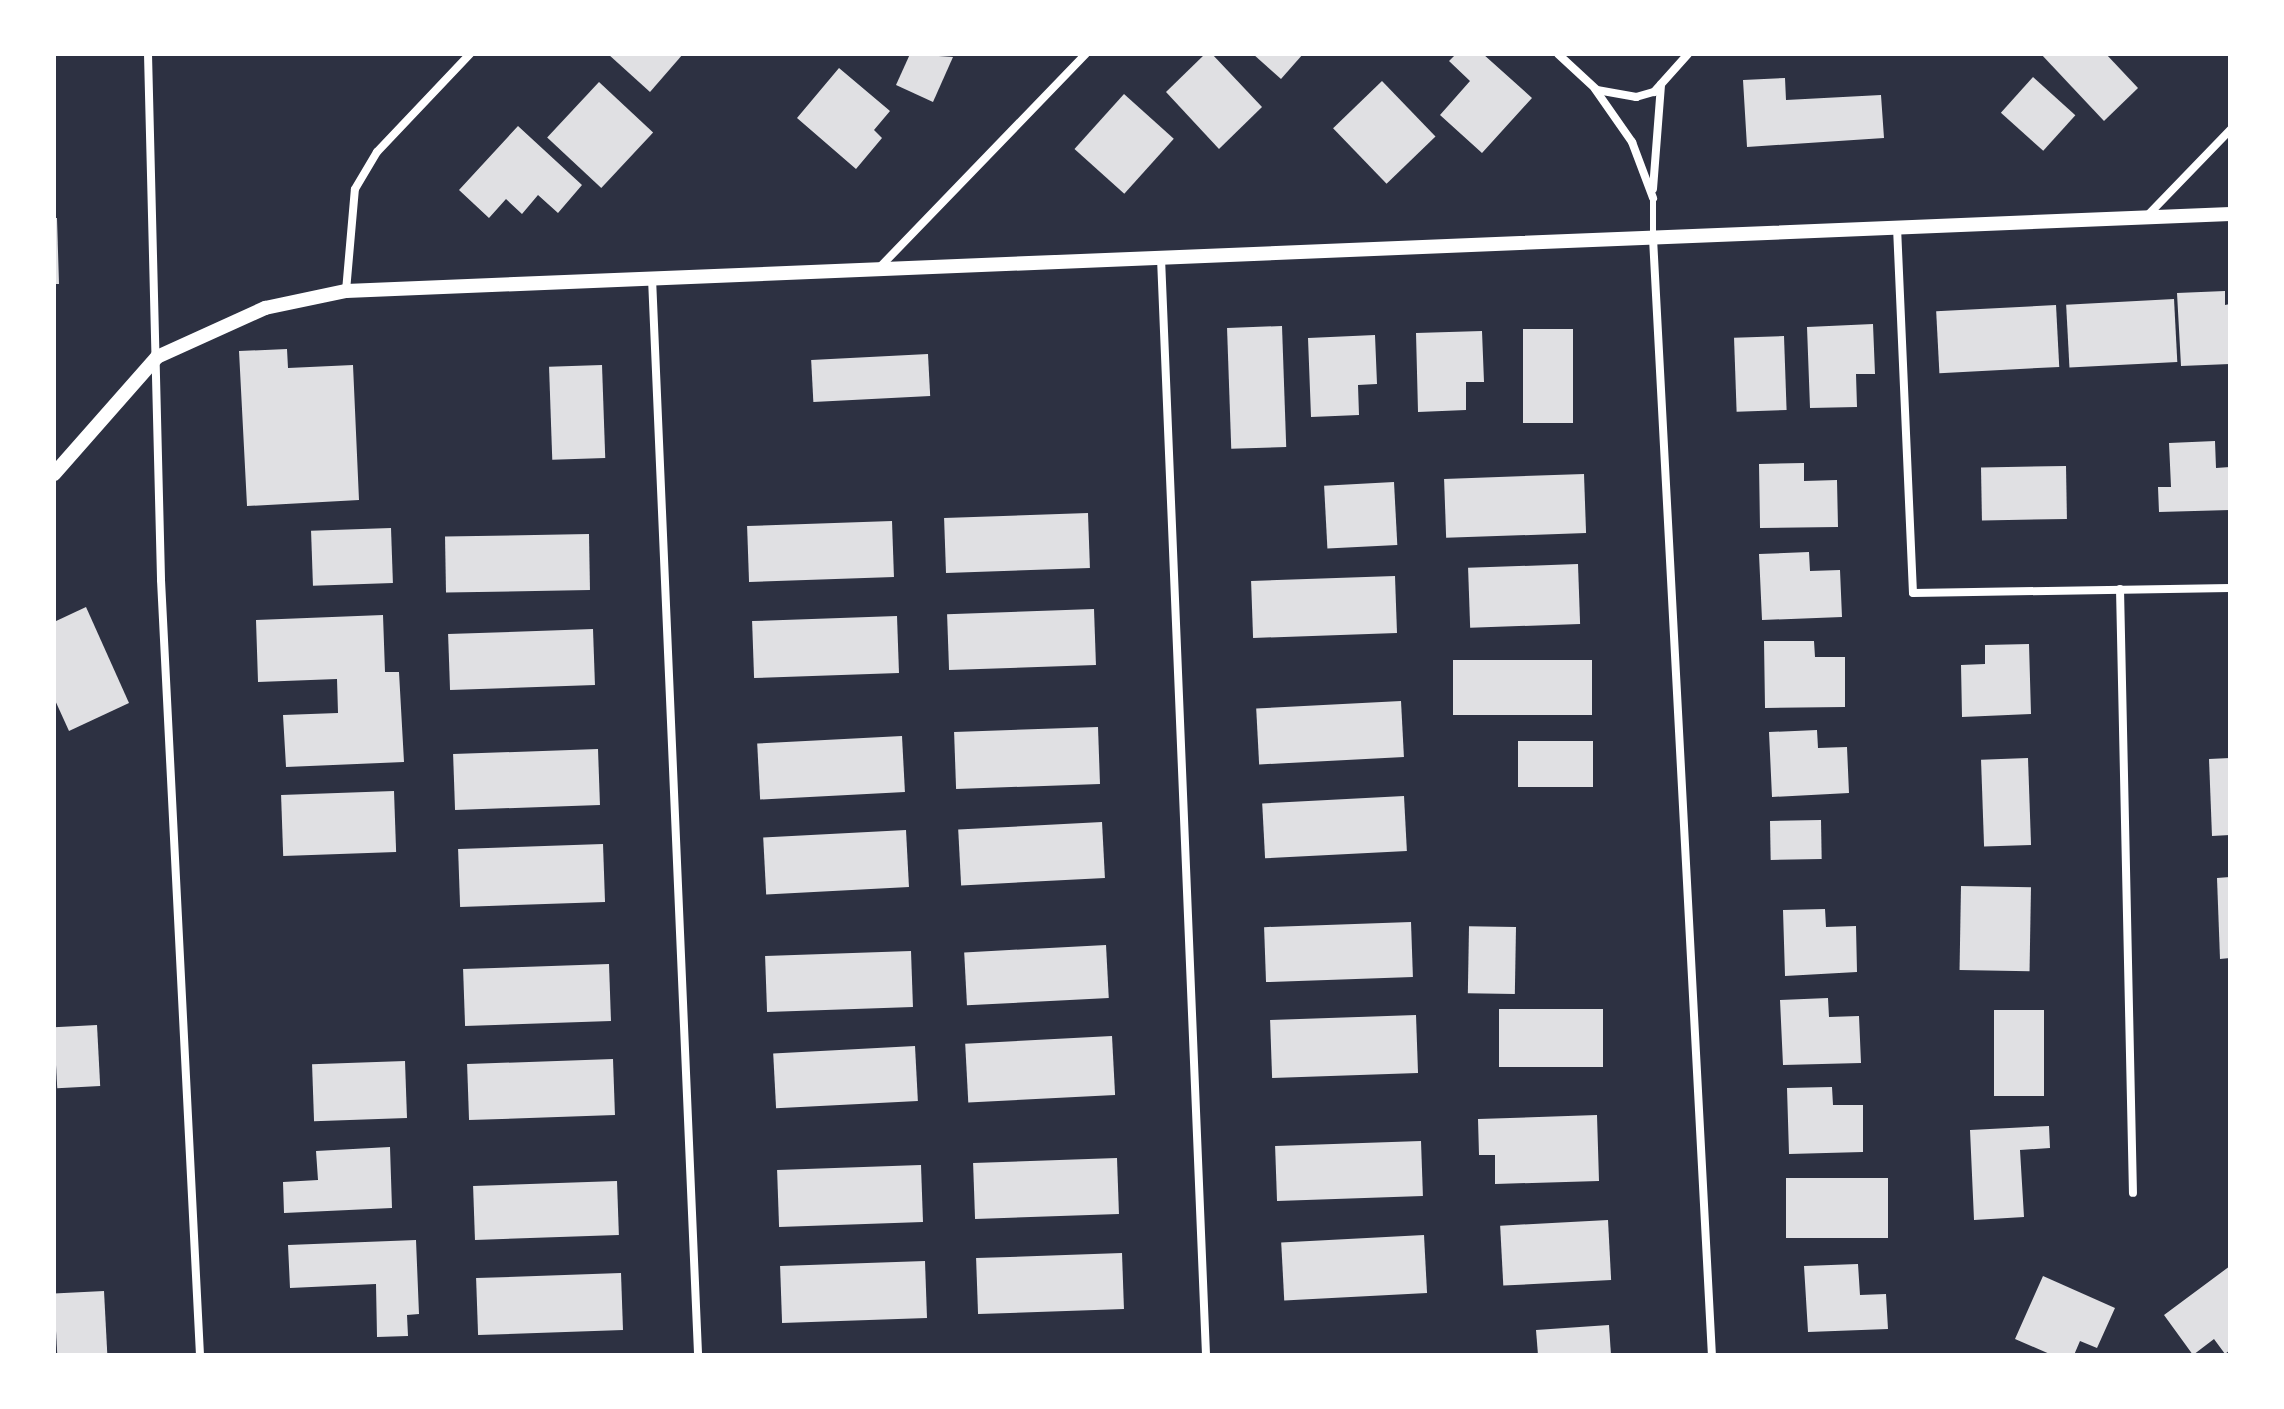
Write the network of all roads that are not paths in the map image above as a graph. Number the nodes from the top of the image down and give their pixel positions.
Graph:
1 (148, 54) edge
2 (470, 54) edge
3 (1086, 54) edge
4 (1558, 54) edge
5 (1688, 54) edge
6 (1661, 84) junction
7 (1594, 88) junction
8 (2230, 130) edge
9 (1653, 198) junction
10 (2230, 214) edge
11 (2146, 216) junction
12 (1897, 226) junction
13 (1653, 238) junction
14 (1161, 258) junction
15 (881, 266) junction
16 (652, 278) junction
17 (346, 291) junction
18 (157, 357) junction
19 (54, 474) edge
20 (2230, 588) edge
21 (2120, 589) junction
22 (2133, 1193) dead end
23 (200, 1355) edge
24 (698, 1355) edge
25 (1206, 1355) edge
26 (1712, 1355) edge

1 - 18 street
2 - 17 street
3 - 15 street
4 - 7 street
5 - 6 street
6 - 7 street
6 - 9 street
7 - 9 street
8 - 11 street
9 - 13 lane
10 - 11 street
11 - 12 street
12 - 13 street
12 - 21 street
13 - 14 street
13 - 26 street
14 - 15 street
14 - 25 street
15 - 16 street
16 - 17 street
16 - 24 street
17 - 18 street
18 - 19 street
18 - 23 street
20 - 21 street
21 - 22 street

